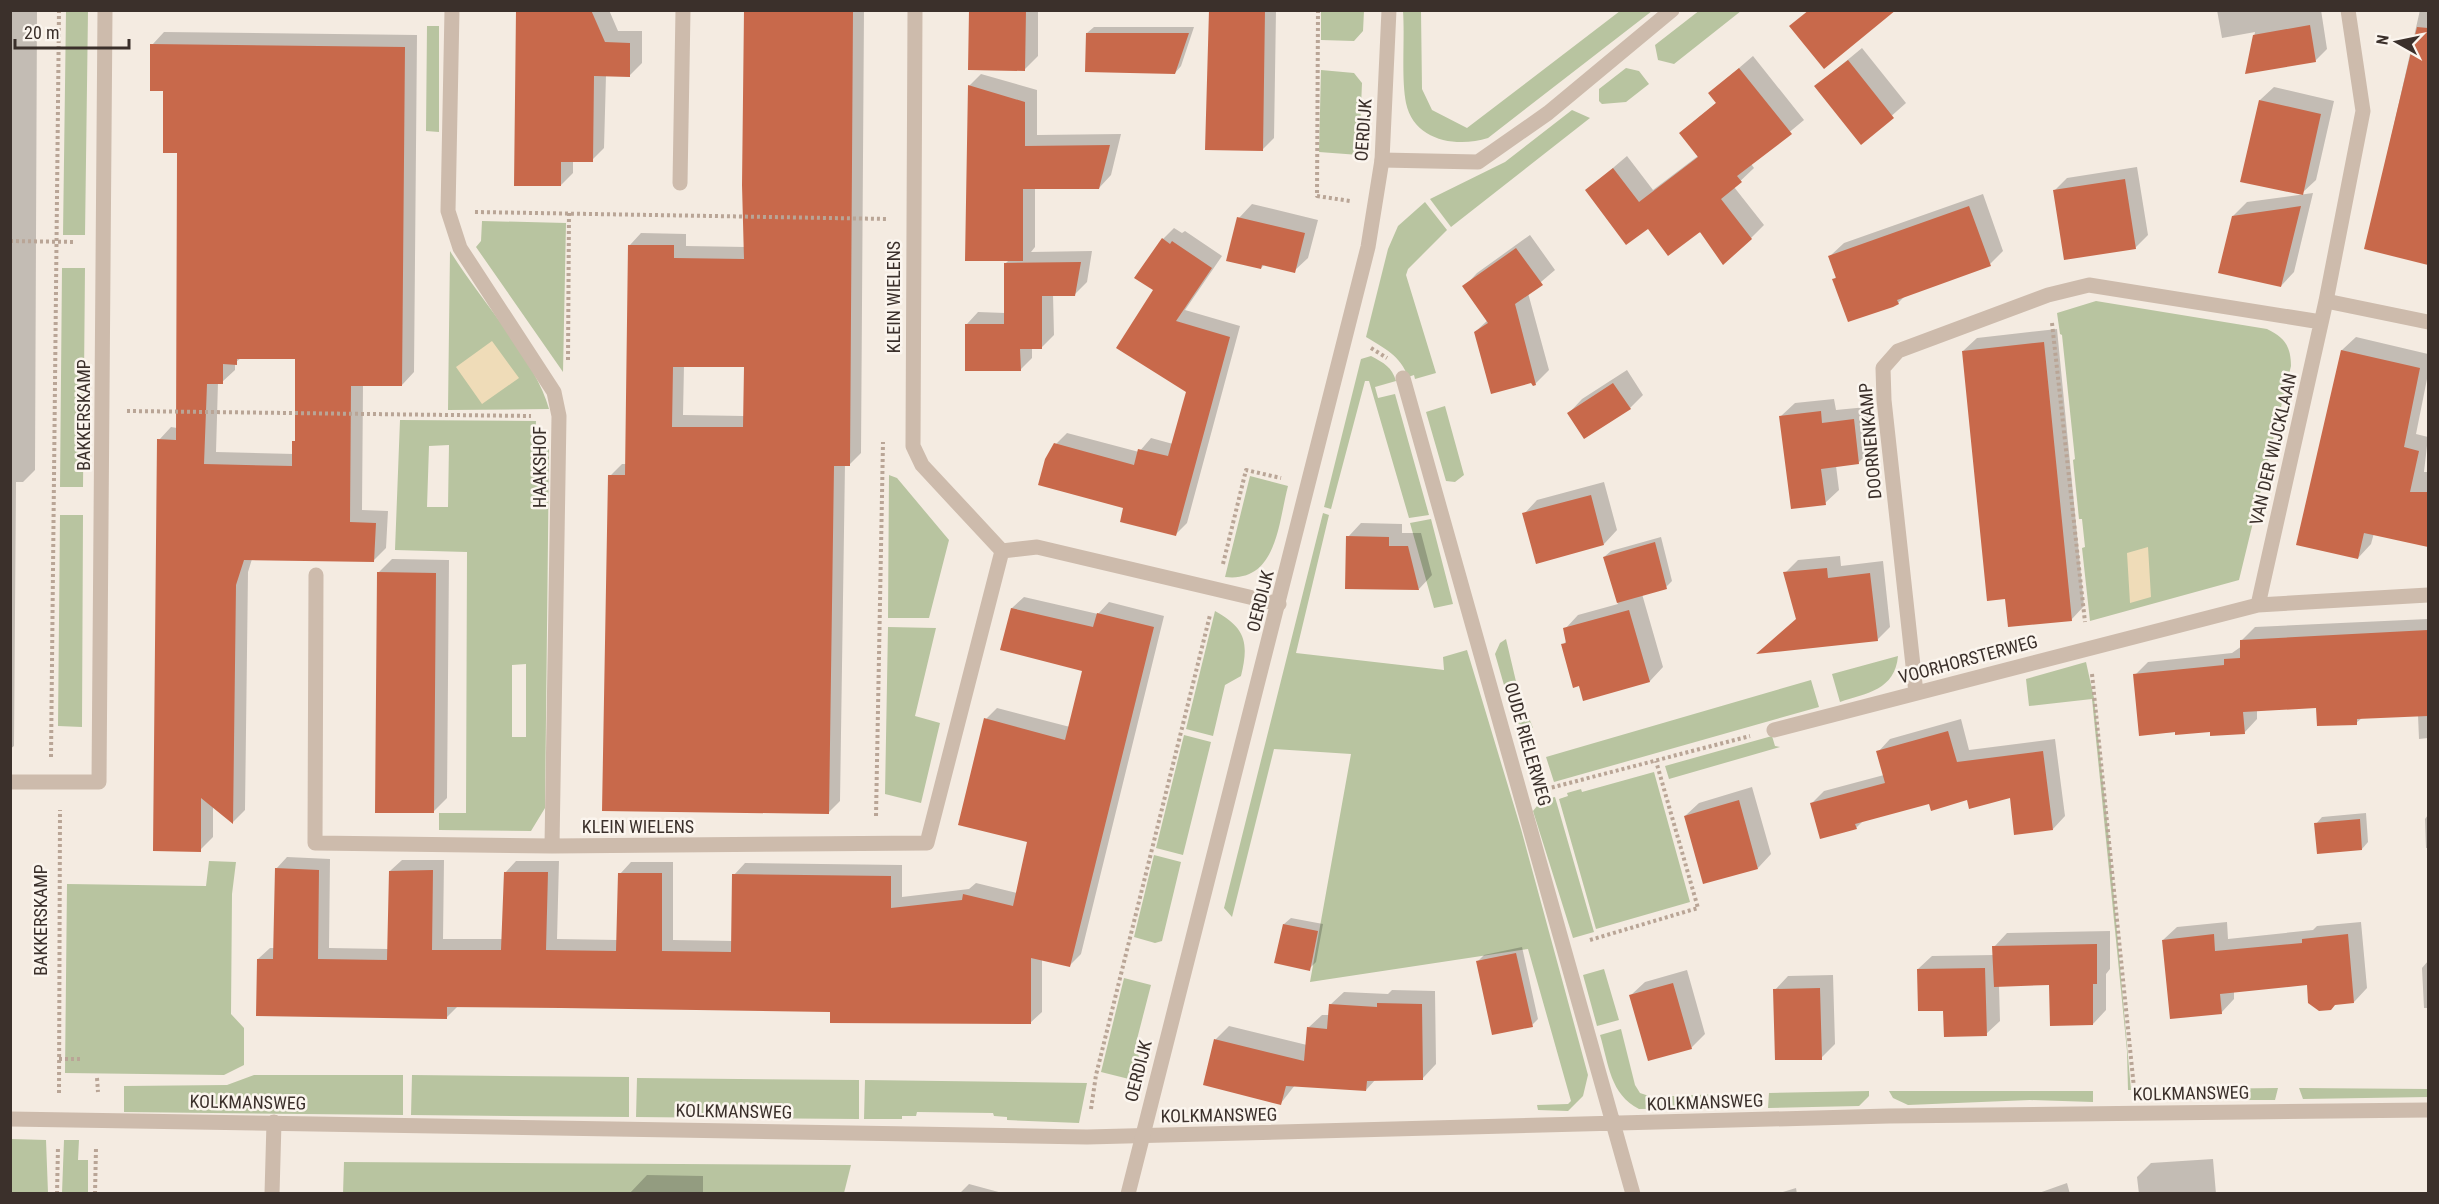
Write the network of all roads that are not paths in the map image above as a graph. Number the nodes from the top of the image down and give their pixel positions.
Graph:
1 (105, 10) edge
2 (452, 10) edge
3 (683, 10) edge
4 (915, 10) edge
5 (1389, 10) edge
6 (1672, 10) edge
7 (2348, 10) edge
8 (1382, 160) junction
9 (680, 183) dead end
10 (2326, 301) junction
11 (2321, 322) junction
12 (2428, 322) edge
13 (1403, 378) road end
14 (1002, 551) junction
15 (316, 574) dead end
16 (2428, 595) edge
17 (1279, 604) junction
18 (2258, 605) junction
19 (1916, 693) junction
20 (1774, 730) road end
21 (10, 782) edge
22 (552, 846) junction
23 (2428, 1110) edge
24 (10, 1119) edge
25 (274, 1122) junction
26 (1614, 1124) junction
27 (1141, 1136) junction
28 (272, 1194) edge
29 (1128, 1194) edge
30 (1633, 1194) edge

1 - 21 street, BAKKERSKAMP
2 - 22 street, HAAKSHOF
3 - 9 street
4 - 14 street, KLEIN WIELENS
5 - 8 street, OERDIJK
6 - 8 street
7 - 10 street, VAN DER WIJCKLAAN
8 - 17 street, OERDIJK
10 - 11 street, VAN DER WIJCKLAAN
10 - 12 street
11 - 18 street, VAN DER WIJCKLAAN
11 - 19 street, DOORNENKAMP
13 - 26 street, OUDE RIELERWEG
14 - 17 street
14 - 22 street, KLEIN WIELENS
15 - 22 street, KLEIN WIELENS
16 - 18 street, VOORHORSTERWEG
17 - 27 street, OERDIJK
18 - 19 street, VOORHORSTERWEG
19 - 20 street, VOORHORSTERWEG
23 - 26 street, KOLKMANSWEG
24 - 25 street, KOLKMANSWEG
25 - 27 street, KOLKMANSWEG
25 - 28 street
26 - 27 street, KOLKMANSWEG
26 - 30 street, OUDE RIELERWEG
27 - 29 street, OERDIJK

